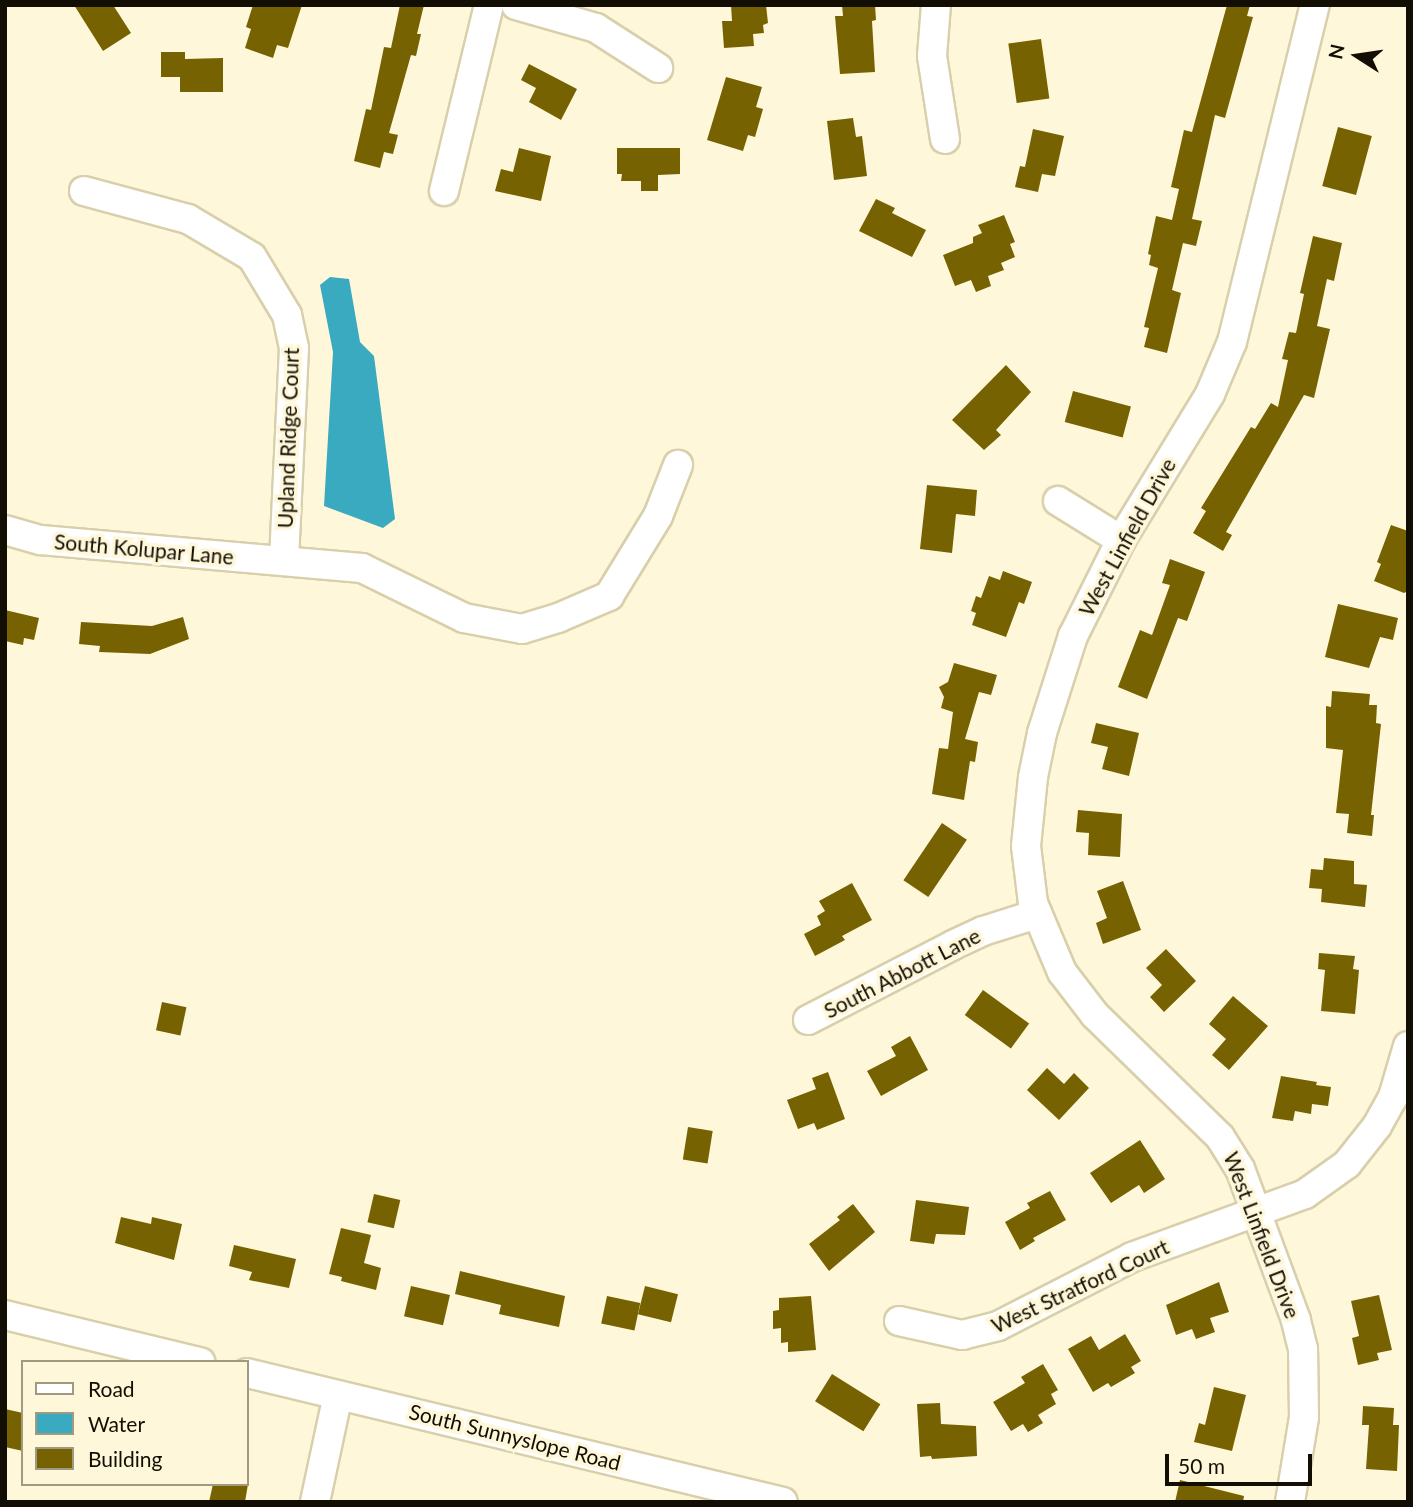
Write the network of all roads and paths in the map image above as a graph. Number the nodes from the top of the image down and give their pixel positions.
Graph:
1 (489, 5) edge
2 (516, 5) edge
3 (936, 5) edge
4 (1315, 5) edge
5 (658, 68) dead end
6 (945, 139) dead end
7 (85, 191) dead end
8 (444, 191) dead end
9 (678, 465) dead end
10 (1058, 501) dead end
11 (5, 530) edge
12 (1121, 540) junction
13 (284, 560) junction
14 (1037, 914) junction
15 (808, 1020) dead end
16 (1408, 1046) edge
17 (1257, 1213) junction
18 (5, 1315) edge
19 (899, 1321) dead end
20 (192, 1360) edge
21 (248, 1373) edge
22 (338, 1395) junction
23 (315, 1502) edge
24 (783, 1502) edge
25 (1290, 1502) edge

1 - 8 street
2 - 5 street
3 - 6 street
4 - 12 street, West Linfield Drive
7 - 13 street, Upland Ridge Court
9 - 13 street, South Kolupar Lane
10 - 12 street
11 - 13 street, South Kolupar Lane
12 - 14 street, West Linfield Drive
14 - 15 street, South Abbott Lane
14 - 17 street, West Linfield Drive
16 - 17 street, West Stratford Court
17 - 19 street, West Stratford Court
17 - 25 street, West Linfield Drive
18 - 20 street
21 - 22 street, South Sunnyslope Road
22 - 23 street
22 - 24 street, South Sunnyslope Road

